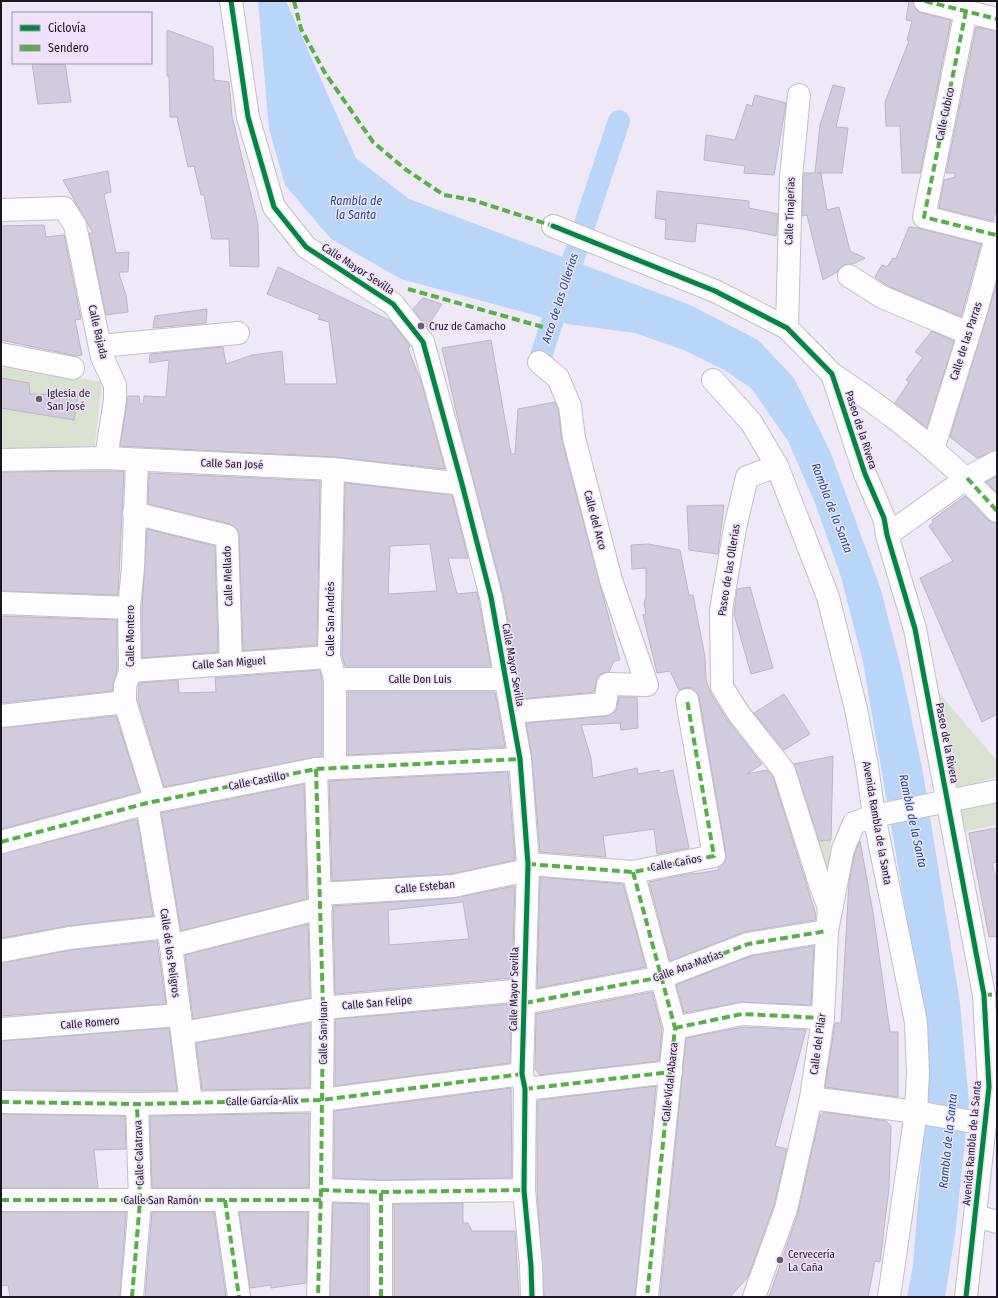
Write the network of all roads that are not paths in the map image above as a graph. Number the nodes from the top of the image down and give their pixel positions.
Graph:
1 (231, 1) edge
2 (926, 1) edge
3 (966, 11) junction
4 (997, 19) edge
5 (799, 95) dead end
6 (1, 210) edge
7 (553, 226) dead end
8 (997, 234) edge
9 (993, 267) edge
10 (849, 276) dead end
11 (787, 328) junction
12 (238, 333) dead end
13 (968, 334) junction
14 (100, 346) junction
15 (1, 354) edge
16 (539, 362) dead end
17 (73, 368) dead end
18 (832, 374) junction
19 (713, 380) dead end
20 (933, 448) junction
21 (106, 458) junction
22 (1, 460) edge
23 (137, 461) junction
24 (997, 462) edge
25 (777, 466) junction
26 (333, 468) junction
27 (967, 478) junction
28 (462, 484) junction
29 (997, 511) edge
30 (134, 513) junction
31 (887, 535) junction
32 (1, 603) edge
33 (129, 608) junction
34 (329, 657) junction
35 (231, 663) junction
36 (130, 671) junction
37 (335, 679) junction
38 (506, 679) junction
39 (687, 700) dead end
40 (125, 702) junction
41 (512, 712) junction
42 (1, 716) edge
43 (520, 759) junction
44 (325, 769) junction
45 (997, 791) edge
46 (948, 802) junction
47 (147, 803) junction
48 (874, 816) junction
49 (1, 842) edge
50 (528, 867) junction
51 (633, 872) junction
52 (321, 901) junction
53 (827, 931) junction
54 (169, 937) junction
55 (1, 951) edge
56 (662, 977) junction
57 (991, 994) edge
58 (524, 996) junction
59 (323, 1008) junction
60 (823, 1018) junction
61 (181, 1024) junction
62 (675, 1028) junction
63 (992, 1028) edge
64 (1, 1029) edge
65 (671, 1072) junction
66 (524, 1082) junction
67 (811, 1098) junction
68 (322, 1100) junction
69 (1, 1102) edge
70 (191, 1103) junction
71 (138, 1104) junction
72 (916, 1112) junction
73 (985, 1124) junction
74 (990, 1152) edge
75 (524, 1190) junction
76 (381, 1192) junction
77 (321, 1195) junction
78 (1, 1200) edge
79 (225, 1200) junction
80 (140, 1201) junction
81 (976, 1216) junction
82 (997, 1222) edge
83 (753, 1292) edge
84 (132, 1297) edge
85 (239, 1297) edge
86 (318, 1297) edge
87 (381, 1297) edge
88 (532, 1297) edge
89 (647, 1297) edge
90 (889, 1297) edge
91 (966, 1297) edge

1 - 28 street, Calle Mayor Sevilla
2 - 3 street
3 - 4 street
3 - 8 street, Calle Cubico
5 - 11 street, Calle Tinajerías
6 - 14 street, Calle Bajada
7 - 11 street, Paseo de la Rivera
8 - 9 street, Calle de las Parras
9 - 13 street, Calle de las Parras
10 - 13 street
11 - 18 street, Paseo de la Rivera
12 - 14 street
13 - 20 street, Calle de las Parras
14 - 21 street, Calle Bajada
15 - 17 street
16 - 41 street, Calle del Arco
18 - 20 street
18 - 31 street, Paseo de la Rivera
19 - 25 street, Avenida Rambla de la Santa
20 - 27 street
21 - 22 street, Calle San José
21 - 23 street, Calle San José
23 - 26 street, Calle San José
23 - 30 street, Calle Montero
24 - 27 street
25 - 48 street, Avenida Rambla de la Santa
25 - 53 street, Paseo de las Ollerías
26 - 28 street, Calle San José
26 - 34 street, Calle San Andrés
27 - 29 street
27 - 31 street
28 - 38 street, Calle Mayor Sevilla
30 - 33 street, Calle Montero
30 - 35 street, Calle Mellado
31 - 46 street, Paseo de la Rivera
32 - 33 street
33 - 36 street, Calle Montero
34 - 35 street, Calle San Miguel
34 - 37 street, Calle San Andrés
35 - 36 street, Calle San Miguel
36 - 40 street, Calle Montero
37 - 38 street, Calle Don Luis
37 - 44 street, Calle San Andrés
38 - 41 street, Calle Mayor Sevilla
39 - 51 street, Calle Caños
40 - 42 street
40 - 47 street, Calle Montero
41 - 43 street, Calle Mayor Sevilla
43 - 44 street, Calle Castillo
43 - 50 street, Calle Mayor Sevilla
44 - 47 street, Calle Castillo
44 - 52 street, Calle San Juan
45 - 46 street, Calle del Pilar
46 - 48 street, Calle del Pilar
46 - 57 street, Avenida Rambla de la Santa
47 - 49 street, Calle Castillo
47 - 54 street, Calle de los Peligros
48 - 53 street, Calle del Pilar
48 - 72 street, Avenida Rambla de la Santa
50 - 51 street, Calle Caños
50 - 52 street, Calle Esteban
50 - 58 street, Calle Mayor Sevilla
51 - 56 street, Calle Vidal Abarca
52 - 54 street, Calle Esteban
52 - 59 street, Calle San Juan
53 - 56 street, Calle Ana Matías
53 - 60 street, Calle del Pilar
54 - 55 street, Calle Esteban
54 - 61 street, Calle de los Peligros
56 - 58 street, Calle Ana Matías
56 - 62 street, Calle Vidal Abarca
57 - 63 street, Avenida Rambla de la Santa
58 - 59 street, Calle San Felipe
58 - 66 street, Calle Mayor Sevilla
59 - 61 street, Calle San Felipe
59 - 68 street, Calle San Juan
60 - 62 street
60 - 67 street, Calle del Pilar
61 - 64 street, Calle Romero
61 - 70 street, Calle de los Peligros
62 - 65 street, Calle Vidal Abarca
63 - 73 street, Avenida Rambla de la Santa
65 - 66 street, Calle García-Alix
65 - 89 street, Calle Vidal Abarca
66 - 68 street, Calle García-Alix
66 - 75 street, Calle Mayor Sevilla
67 - 72 street
67 - 83 street, Calle del Pilar
68 - 70 street, Calle García-Alix
68 - 77 street, Calle San Juan
69 - 71 street, Calle García-Alix
70 - 71 street, Calle García-Alix
71 - 80 street, Calle Calatrava
72 - 73 street
72 - 90 street, Avenida Rambla de la Santa
73 - 74 street, Avenida Rambla de la Santa
74 - 81 street, Avenida Rambla de la Santa
75 - 76 street, Calle San Ramón
75 - 88 street, Calle Mayor Sevilla
76 - 77 street, Calle San Ramón
76 - 87 street
77 - 79 street, Calle San Ramón
77 - 86 street, Calle San Juan
78 - 80 street, Calle San Ramón
79 - 80 street, Calle San Ramón
79 - 85 street
80 - 84 street, Calle Calatrava
81 - 82 street
81 - 91 street, Avenida Rambla de la Santa

